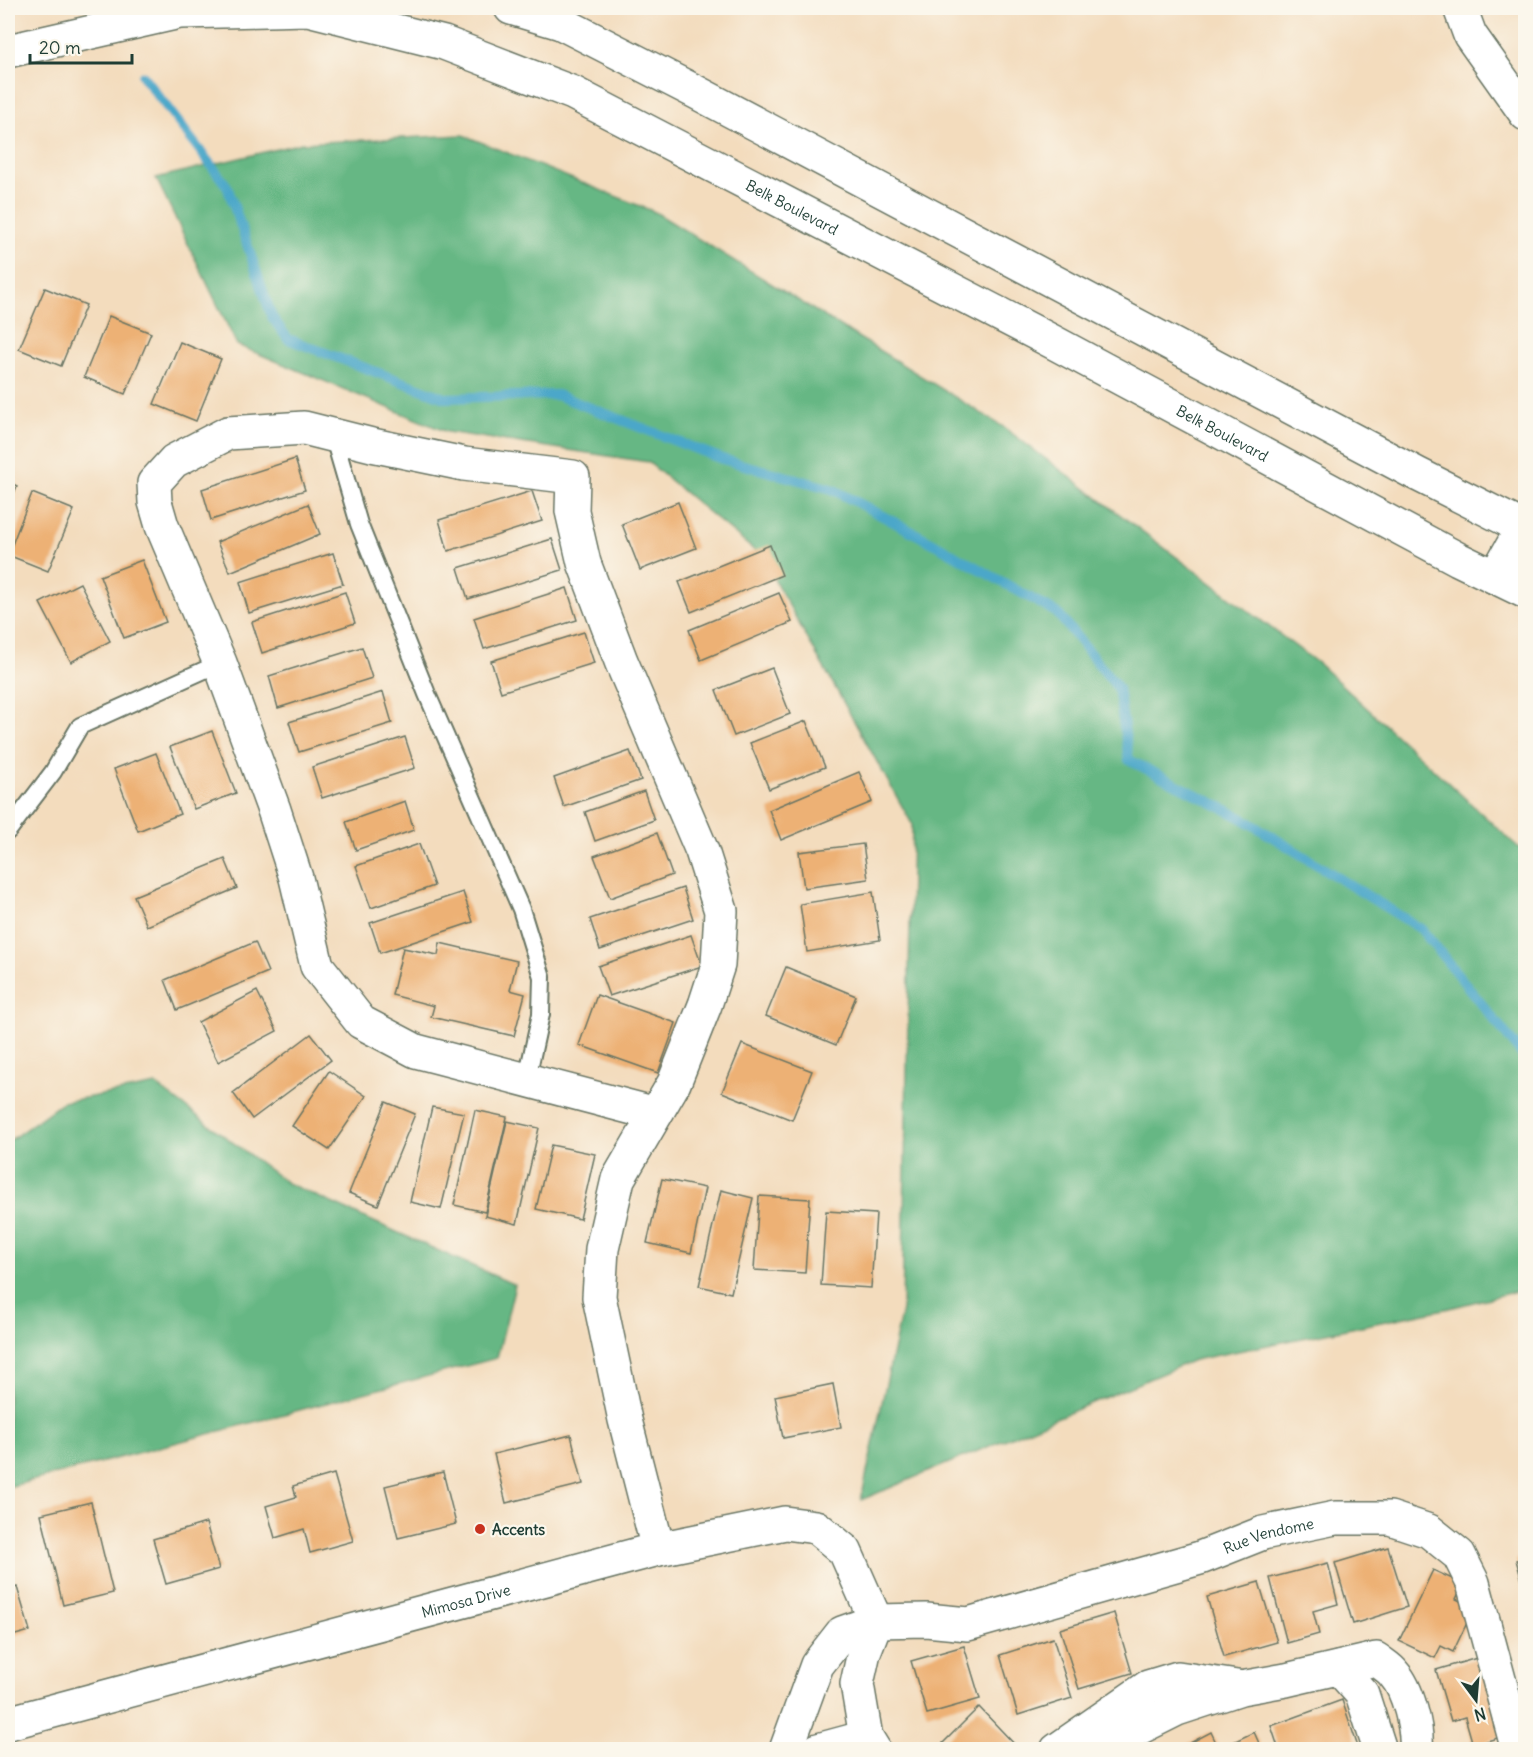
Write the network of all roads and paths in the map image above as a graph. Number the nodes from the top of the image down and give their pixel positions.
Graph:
1 (511, 8) edge
2 (1460, 8) edge
3 (8, 51) edge
4 (1526, 114) edge
5 (333, 435) junction
6 (1524, 526) edge
7 (1495, 577) junction
8 (1526, 592) edge
9 (220, 663) junction
10 (8, 831) edge
11 (527, 1078) junction
12 (656, 1114) junction
13 (658, 1549) junction
14 (876, 1621) junction
15 (1339, 1668) junction
16 (1241, 1688) junction
17 (8, 1724) edge
18 (870, 1743) edge
19 (786, 1749) edge
20 (818, 1749) edge
21 (1057, 1749) edge
22 (1112, 1749) edge
23 (1380, 1749) edge
24 (1416, 1749) edge
25 (1518, 1749) edge

1 - 6 street
2 - 4 street
3 - 7 street, Belk Boulevard
5 - 9 street
5 - 11 lane
5 - 12 street
6 - 7 street
7 - 8 street, Belk Boulevard
9 - 10 lane
9 - 11 street
11 - 12 street
12 - 13 street
13 - 14 street, Mimosa Drive
13 - 17 street, Mimosa Drive
14 - 18 street
14 - 19 street, Rue Vendome
14 - 25 street, Rue Vendome
15 - 16 street
15 - 23 street
15 - 24 street
16 - 21 street
16 - 22 street
18 - 20 street

